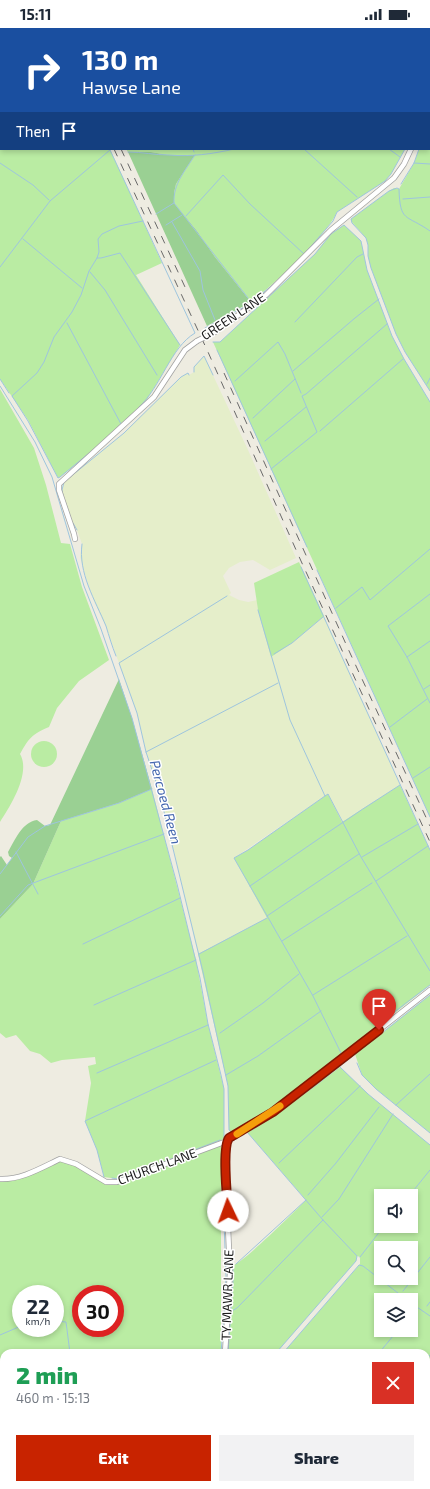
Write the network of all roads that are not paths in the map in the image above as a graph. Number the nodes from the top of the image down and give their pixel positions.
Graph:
1 (411, 150) edge
2 (74, 539) dead end
3 (430, 990) edge
4 (225, 1142) junction
5 (0, 1179) edge
6 (225, 1349) edge

1 - 2 street, GREEN LANE, bridge
3 - 4 street
4 - 5 street, CHURCH LANE
4 - 6 street, TY MAWR LANE

